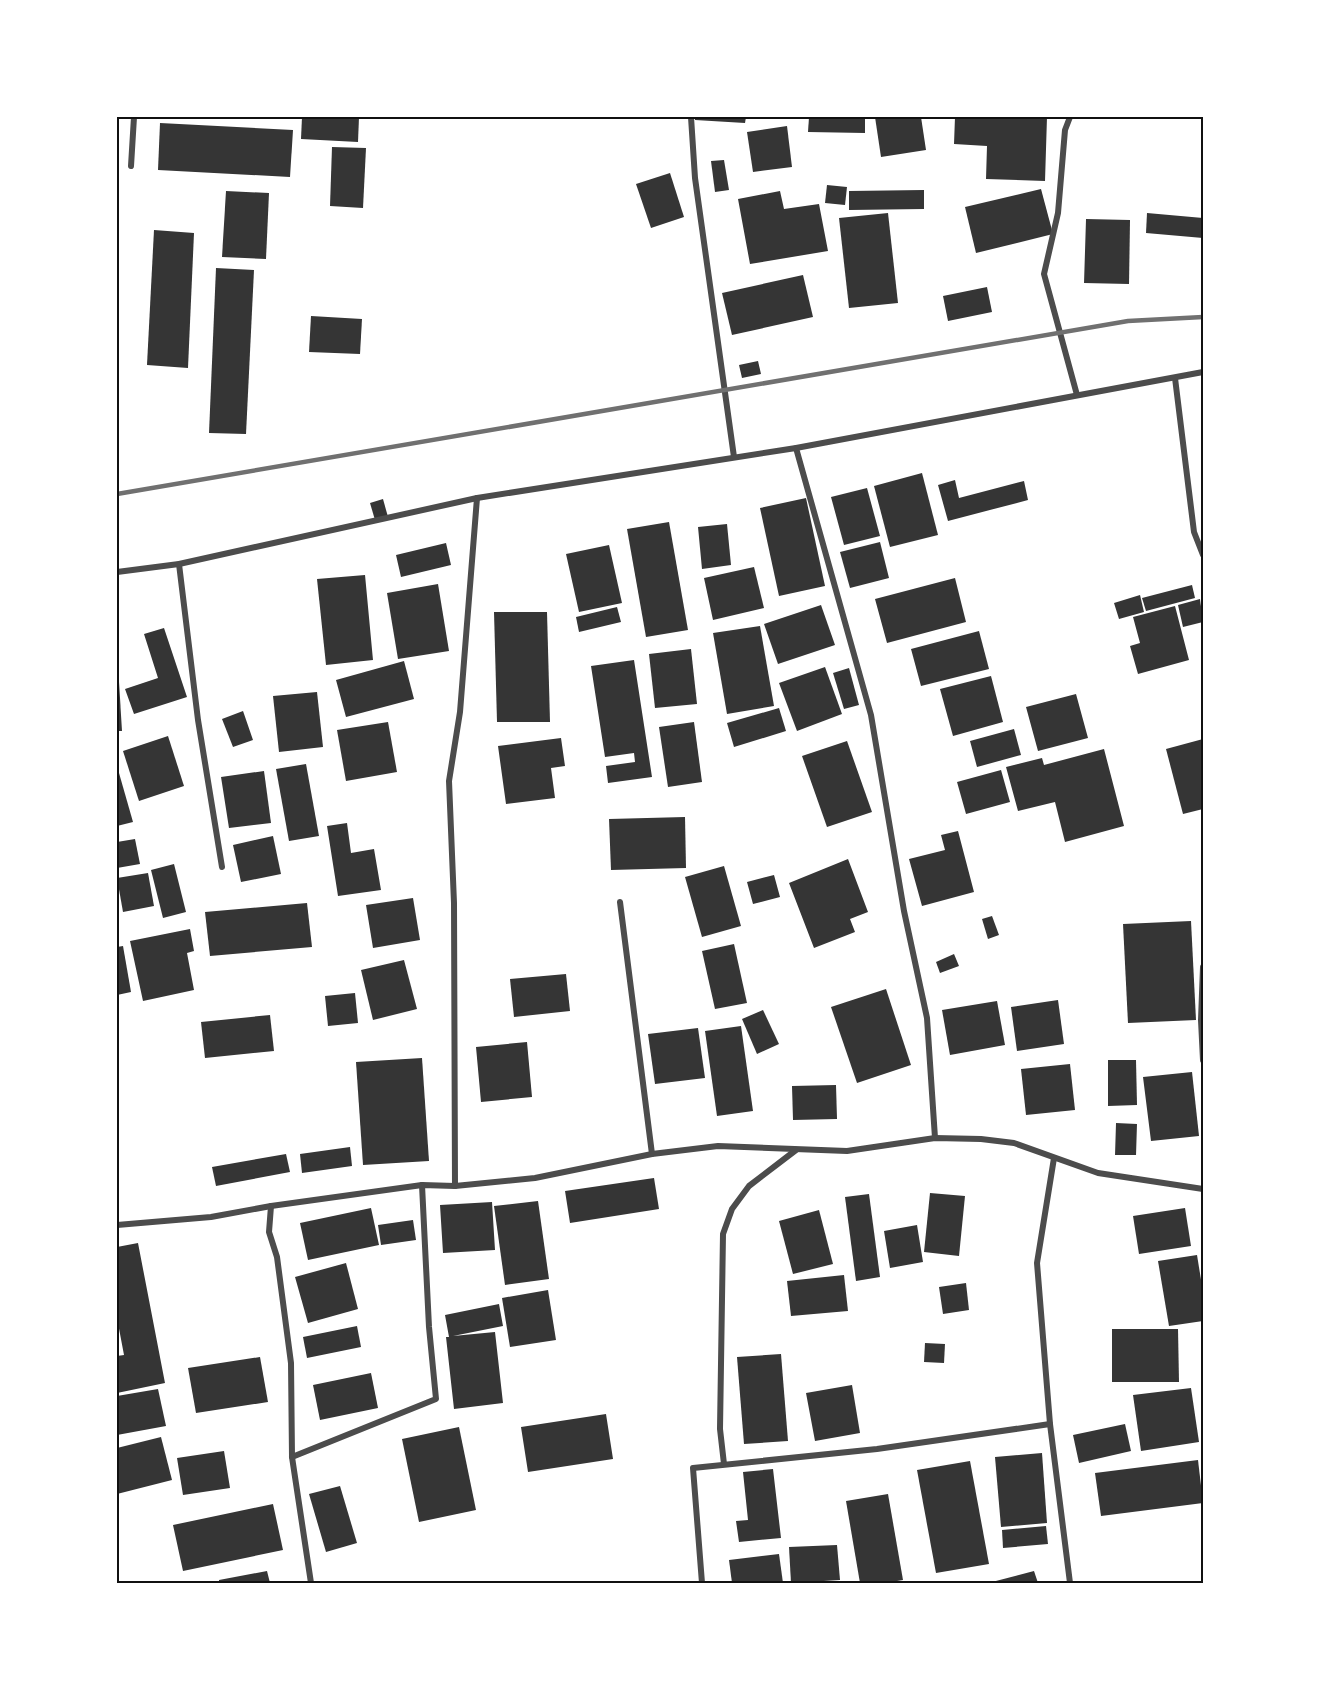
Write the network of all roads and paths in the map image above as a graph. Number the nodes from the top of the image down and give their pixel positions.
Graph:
1 (134, 117) edge
2 (691, 117) edge
3 (1070, 117) edge
4 (131, 166) dead end
5 (1203, 372) edge
6 (1175, 378) junction
7 (1077, 396) junction
8 (796, 447) junction
9 (734, 457) junction
10 (477, 498) junction
11 (1203, 555) edge
12 (179, 564) junction
13 (117, 572) edge
14 (222, 867) dead end
15 (620, 902) dead end
16 (1203, 967) edge
17 (1203, 1060) edge
18 (935, 1138) junction
19 (796, 1150) junction
20 (652, 1154) junction
21 (1054, 1158) junction
22 (422, 1185) junction
23 (456, 1186) junction
24 (1203, 1188) edge
25 (271, 1206) junction
26 (117, 1225) edge
27 (1050, 1424) junction
28 (292, 1457) junction
29 (724, 1464) junction
30 (311, 1583) edge
31 (702, 1583) edge
32 (1070, 1583) edge

1 - 4 street
2 - 9 street
3 - 7 street
5 - 6 street
6 - 7 street
6 - 11 street
7 - 8 street
8 - 9 street
8 - 18 street
9 - 10 street
10 - 12 street
10 - 23 street
12 - 13 street
12 - 14 street
15 - 20 street
16 - 17 street
18 - 19 street
18 - 21 street
19 - 20 street
19 - 29 street
20 - 23 street
21 - 24 street
21 - 27 street
22 - 23 street
22 - 25 street
22 - 28 street
25 - 26 street
25 - 28 street
27 - 29 street
27 - 32 street
28 - 30 street
29 - 31 street

